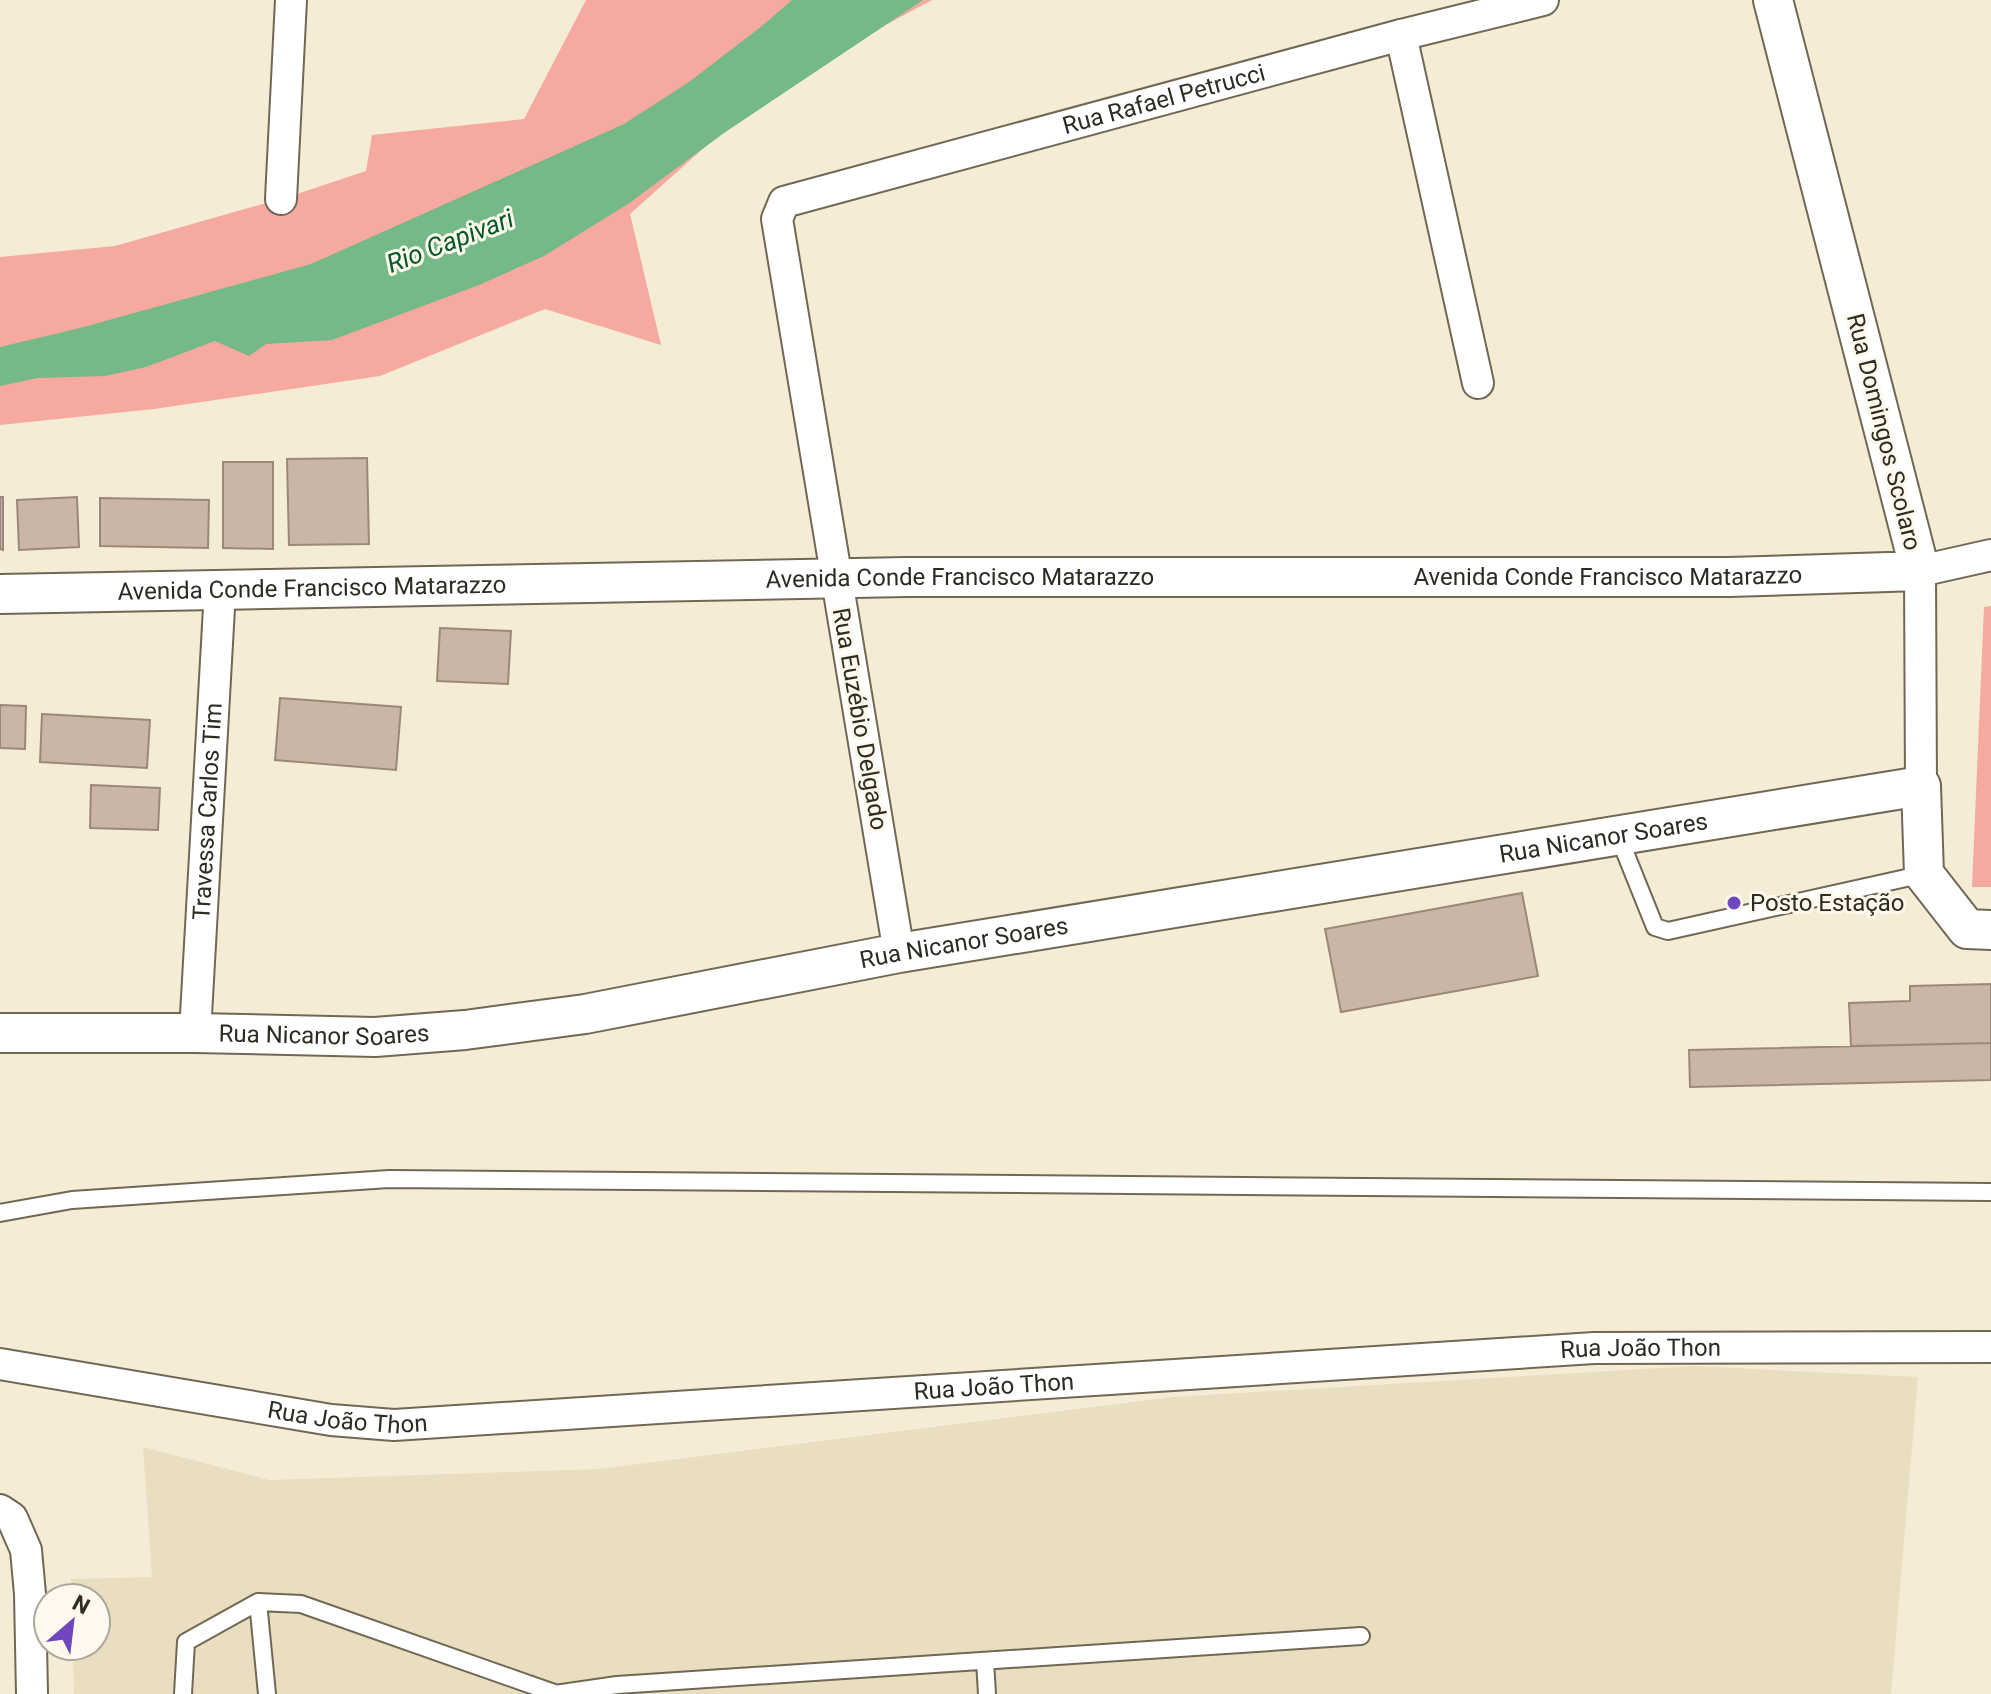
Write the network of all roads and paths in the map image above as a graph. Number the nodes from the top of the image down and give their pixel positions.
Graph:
1 (291, 0) edge
2 (1543, 0) edge
3 (1773, 0) edge
4 (1401, 35) junction
5 (281, 199) dead end
6 (784, 202) joint
7 (1478, 383) dead end
8 (1991, 555) edge
9 (1920, 571) junction
10 (836, 579) junction
11 (220, 590) junction
12 (0, 594) edge
13 (1921, 786) junction
14 (1618, 835) junction
15 (1924, 874) junction
16 (1991, 930) edge
17 (899, 953) junction
18 (0, 1033) edge
19 (195, 1033) junction
20 (1991, 1192) edge
21 (0, 1213) edge
22 (1991, 1347) edge
23 (0, 1364) edge
24 (0, 1510) edge
25 (258, 1602) junction
26 (1361, 1636) dead end
27 (985, 1661) junction
28 (32, 1694) edge
29 (183, 1694) edge
30 (267, 1694) edge
31 (556, 1694) edge
32 (987, 1694) edge

1 - 5 street
2 - 4 street, Rua Rafael Petrucci
3 - 9 street, Rua Domingos Scolaro
4 - 6 street, Rua Rafael Petrucci
4 - 7 street
6 - 10 street, Rua Euzébio Delgado
8 - 9 street
9 - 10 street, Avenida Conde Francisco Matarazzo
9 - 13 street, Rua Domingos Scolaro
10 - 11 street, Avenida Conde Francisco Matarazzo
10 - 17 street, Rua Euzébio Delgado
11 - 12 street, Avenida Conde Francisco Matarazzo
11 - 19 street, Travessa Carlos Tim
13 - 14 street, Rua Nicanor Soares
13 - 15 street, Rua Domingos Scolaro
14 - 15 lane
14 - 17 street, Rua Nicanor Soares
15 - 16 street
17 - 19 street, Rua Nicanor Soares
18 - 19 street, Rua Nicanor Soares
20 - 21 lane
22 - 23 street, Rua João Thon
24 - 28 street
25 - 29 lane
25 - 30 lane
25 - 31 lane
26 - 27 lane
27 - 31 lane
27 - 32 lane

